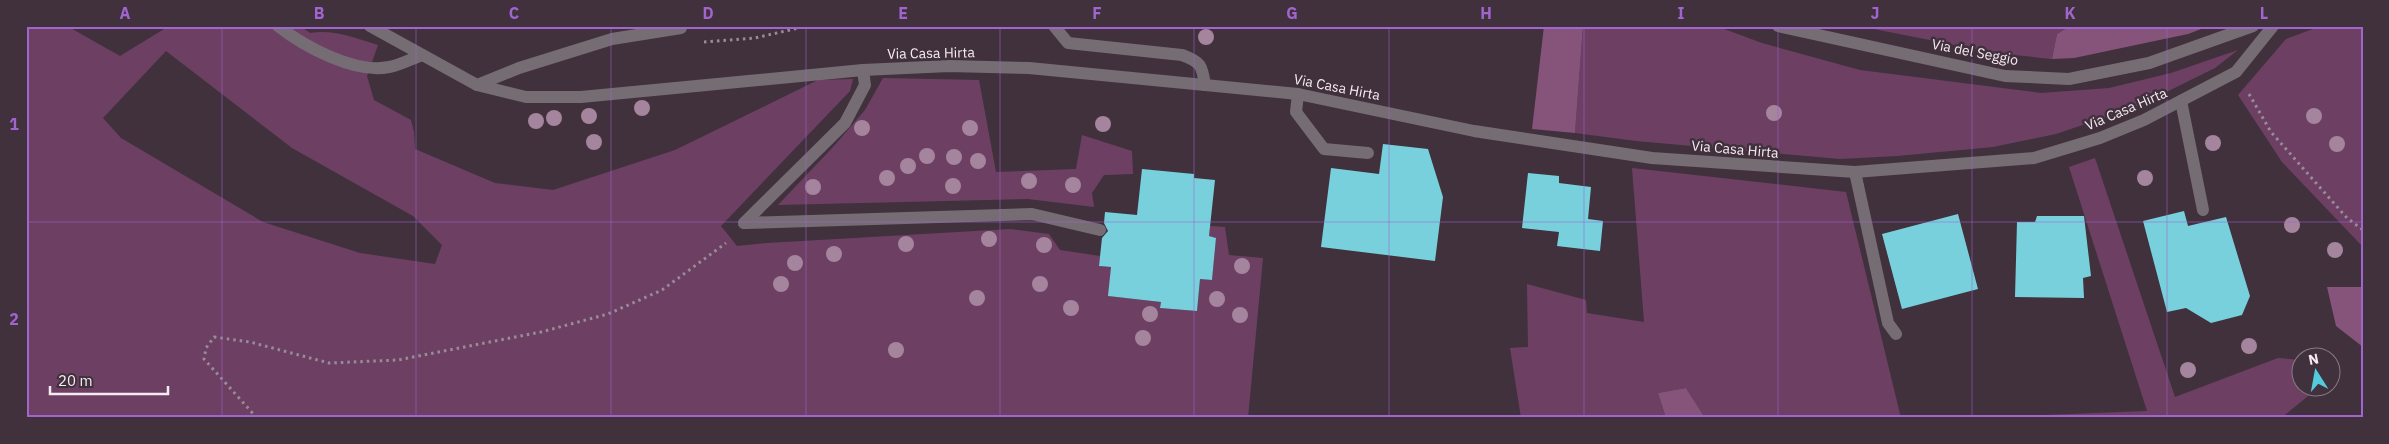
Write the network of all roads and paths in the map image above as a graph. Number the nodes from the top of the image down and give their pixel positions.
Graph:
1 (278, 26) edge
2 (370, 26) edge
3 (807, 26) edge
4 (1054, 26) edge
5 (1778, 26) edge
6 (2253, 26) edge
7 (2273, 26) edge
8 (682, 28) joint
9 (422, 55) junction
10 (863, 70) junction
11 (2236, 72) junction
12 (477, 85) junction
13 (1205, 85) junction
14 (1298, 94) junction
15 (2181, 101) junction
16 (1368, 153) dead end
17 (1855, 172) junction
18 (2203, 210) dead end
19 (744, 223) junction
20 (1100, 230) dead end
21 (2363, 230) edge
22 (1896, 334) dead end
23 (257, 418) edge

1 - 9 street
2 - 9 street, Via Casa Hirta
3 - 8 path
4 - 13 street
5 - 6 street, Via del Seggio
7 - 11 street, Via Casa Hirta
8 - 12 street
9 - 12 street, Via Casa Hirta
10 - 12 street, Via Casa Hirta
10 - 13 street, Via Casa Hirta
10 - 19 street
11 - 15 street, Via Casa Hirta
11 - 21 path
13 - 14 street, Via Casa Hirta
14 - 16 street
14 - 17 street, Via Casa Hirta
15 - 17 street, Via Casa Hirta
15 - 18 street
17 - 22 street
19 - 20 street
19 - 23 path

